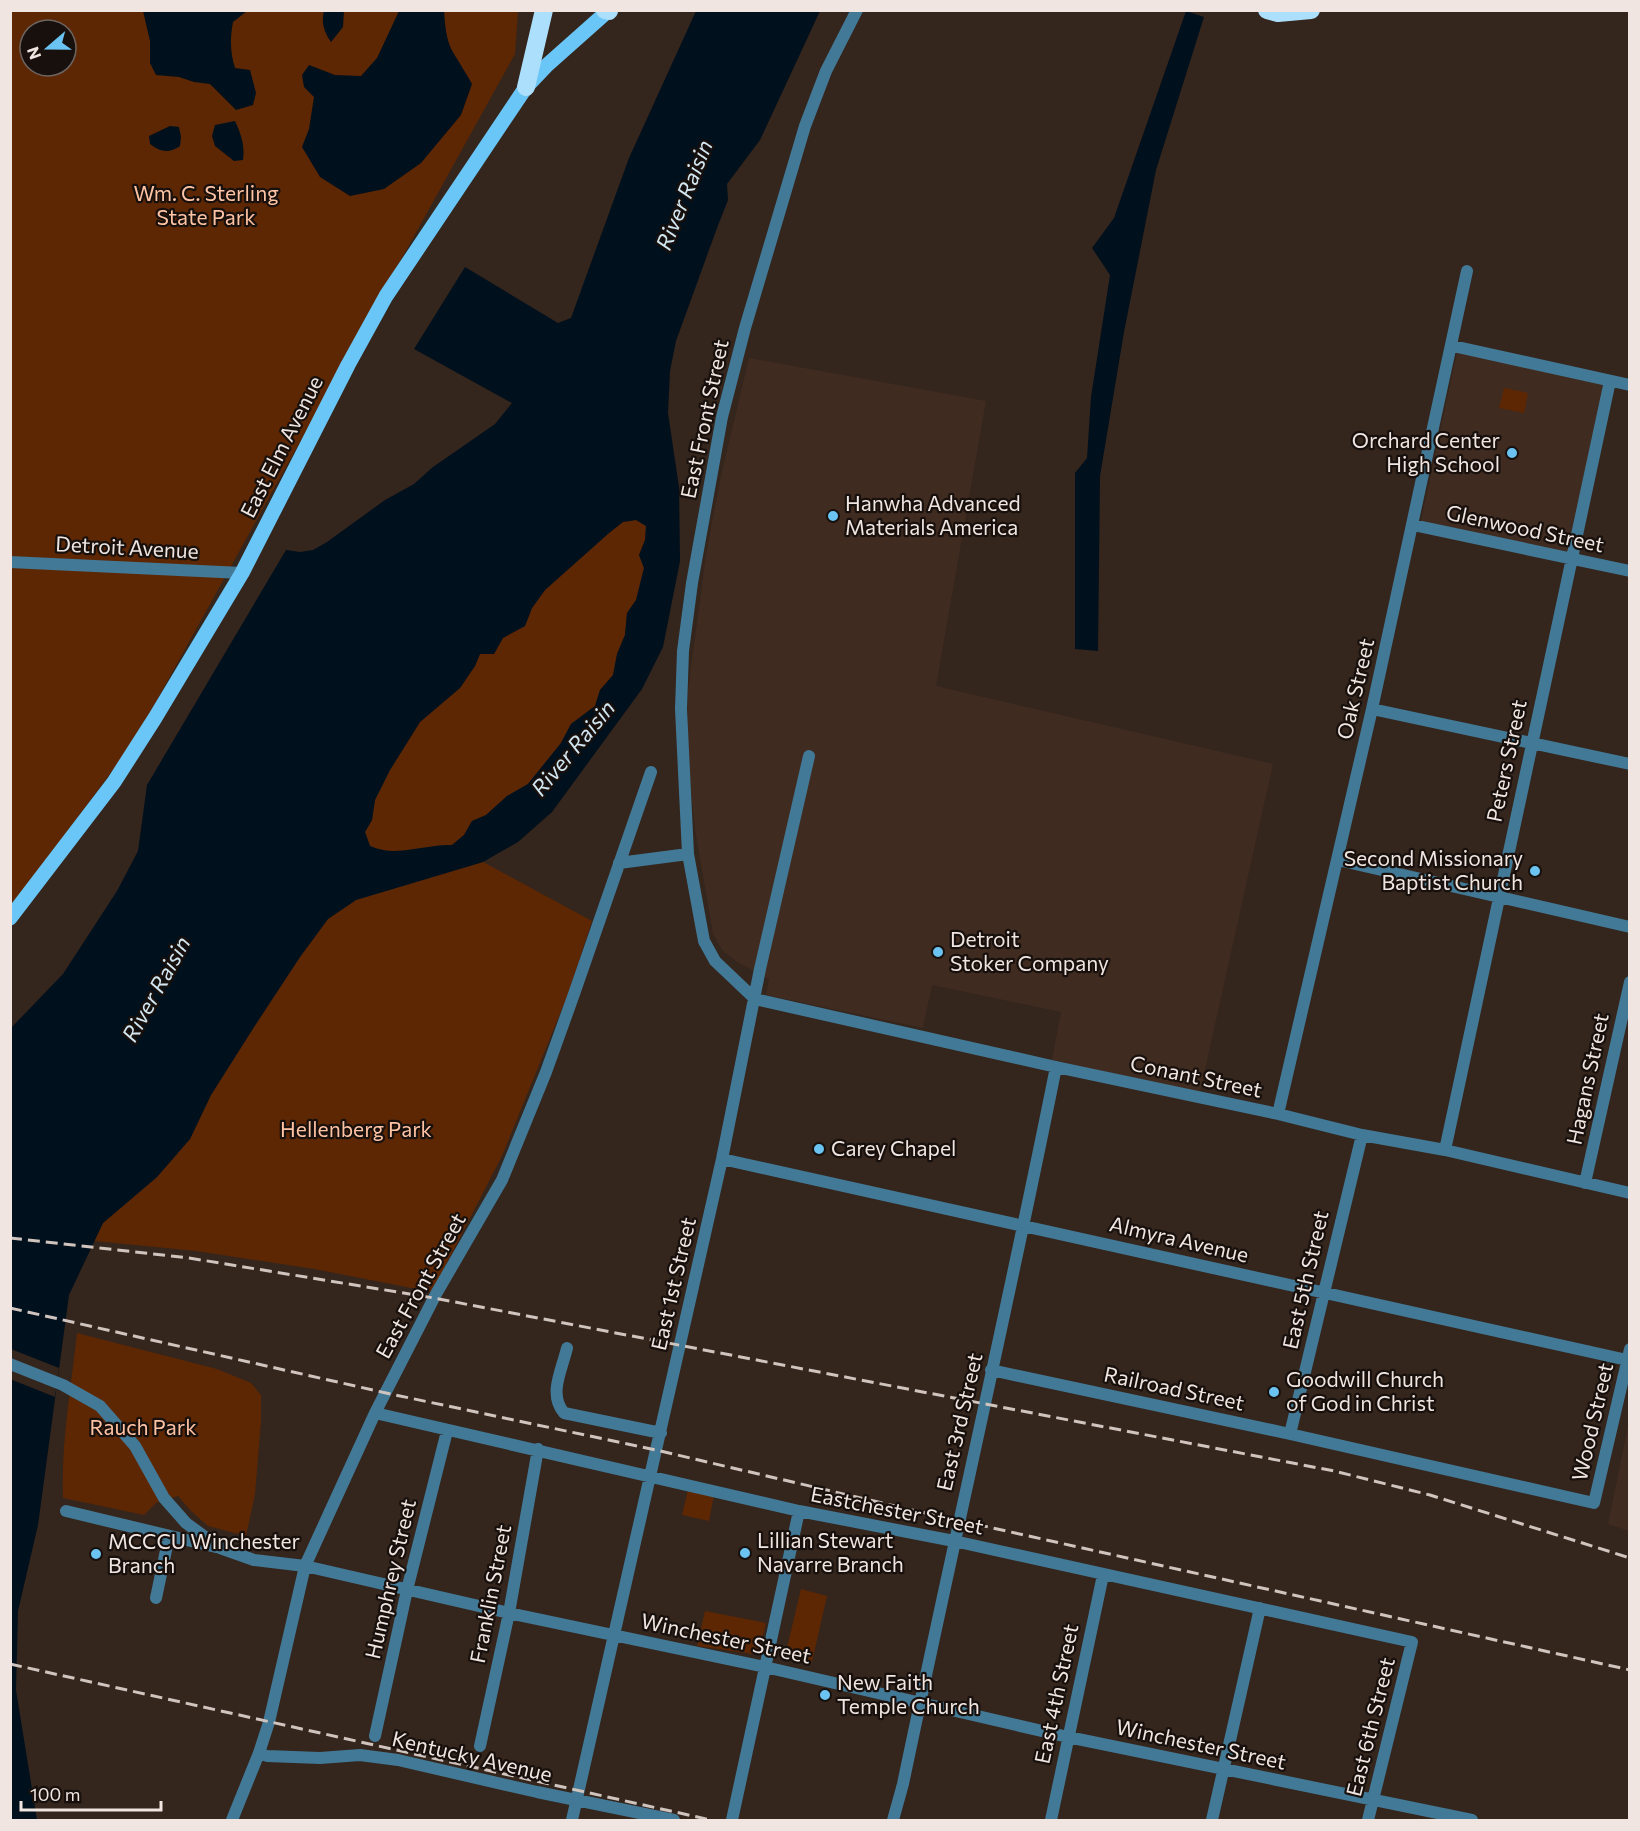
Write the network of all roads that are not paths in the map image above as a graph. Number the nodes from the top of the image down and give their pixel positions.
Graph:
1 (544, 10) edge
2 (604, 10) edge
3 (856, 10) edge
4 (1267, 10) edge
5 (1311, 10) edge
6 (609, 11) edge
7 (526, 87) junction
8 (1467, 272) dead end
9 (1453, 346) junction
10 (1610, 381) junction
11 (1629, 385) edge
12 (1413, 525) junction
13 (1571, 558) junction
14 (10, 562) edge
15 (1629, 571) edge
16 (242, 573) junction
17 (1372, 709) junction
18 (1531, 742) junction
19 (809, 756) dead end
20 (1629, 764) edge
21 (651, 771) dead end
22 (688, 854) junction
23 (1338, 860) junction
24 (619, 863) junction
25 (1498, 897) junction
26 (10, 918) edge
27 (1629, 927) edge
28 (1629, 982) edge
29 (755, 999) junction
30 (1056, 1067) junction
31 (1278, 1114) junction
32 (1362, 1135) junction
33 (1445, 1150) junction
34 (722, 1159) junction
35 (1585, 1183) junction
36 (1629, 1193) edge
37 (1024, 1225) junction
38 (1323, 1292) junction
39 (567, 1348) dead end
40 (1628, 1354) edge
41 (10, 1364) edge
42 (991, 1370) junction
43 (375, 1413) junction
44 (447, 1431) junction
45 (661, 1433) junction
46 (1290, 1434) junction
47 (538, 1449) junction
48 (651, 1476) junction
49 (1594, 1503) joint
50 (66, 1511) dead end
51 (800, 1511) junction
52 (169, 1536) junction
53 (954, 1541) junction
54 (220, 1548) junction
55 (305, 1566) junction
56 (1103, 1575) junction
57 (407, 1590) junction
58 (156, 1598) dead end
59 (1260, 1608) junction
60 (510, 1613) junction
61 (613, 1635) junction
62 (1412, 1642) joint
63 (765, 1667) junction
64 (920, 1702) junction
65 (375, 1736) dead end
66 (1068, 1737) junction
67 (480, 1746) dead end
68 (259, 1754) junction
69 (1223, 1769) junction
70 (576, 1801) junction
71 (1372, 1801) junction
72 (232, 1821) edge
73 (572, 1821) edge
74 (674, 1821) edge
75 (732, 1821) edge
76 (893, 1821) edge
77 (1051, 1821) edge
78 (1212, 1821) edge
79 (1368, 1821) edge
80 (1472, 1821) edge

1 - 7 highway
2 - 6 highway
3 - 22 street, East Front Street
4 - 5 highway
6 - 7 main road, East Elm Avenue
7 - 16 main road, East Elm Avenue
8 - 9 street, Oak Street
9 - 10 street
9 - 12 street, Oak Street
10 - 11 street
10 - 13 street, Peters Street
12 - 13 street, Glenwood Street
12 - 17 street, Oak Street
13 - 15 street, Glenwood Street
13 - 18 street, Peters Street
14 - 16 street, Detroit Avenue
16 - 26 main road, East Elm Avenue
17 - 18 street
17 - 23 street, Oak Street
18 - 20 street
18 - 25 street, Peters Street
19 - 29 street, East 1st Street
21 - 24 street, East Front Street
22 - 24 street
22 - 29 street, East Front Street
23 - 25 street
23 - 31 street, Oak Street
24 - 43 street, East Front Street
25 - 27 street
25 - 33 street, Peters Street
28 - 35 street, Hagans Street
29 - 30 street, Conant Street
29 - 34 street, East 1st Street
30 - 31 street, Conant Street
30 - 37 street, East 3rd Street
31 - 32 street, Conant Street
32 - 33 street, Conant Street
32 - 38 street, East 5th Street
33 - 35 street, Conant Street
34 - 37 street, Almyra Avenue
34 - 45 street, East 1st Street
35 - 36 street, Conant Street
37 - 38 street, Almyra Avenue
37 - 42 street, East 3rd Street
38 - 40 street, Almyra Avenue
38 - 46 street, East 5th Street
39 - 45 street
40 - 49 street, Wood Street
41 - 54 street, Winchester Street
42 - 46 street, Railroad Street
42 - 53 street, East 3rd Street
43 - 44 street, Eastchester Street
43 - 55 street, East Front Street
44 - 47 street, Eastchester Street
44 - 57 street, Humphrey Street
45 - 48 street, East 1st Street
46 - 49 street, Railroad Street
47 - 48 street, Eastchester Street
47 - 60 street, Franklin Street
48 - 51 street, Eastchester Street
48 - 61 street, East 1st Street
50 - 52 street, Winchester Street
51 - 53 street, Eastchester Street
51 - 63 street
52 - 54 street, Winchester Street
52 - 58 street
53 - 56 street, Eastchester Street
53 - 64 street, East 3rd Street
54 - 55 street, Winchester Street
55 - 57 street, Winchester Street
55 - 68 street, East Front Street
56 - 59 street, Eastchester Street
56 - 66 street, East 4th Street
57 - 60 street, Winchester Street
57 - 65 street, Humphrey Street
59 - 62 street, Eastchester Street
59 - 69 street
60 - 61 street, Winchester Street
60 - 67 street, Franklin Street
61 - 63 street, Winchester Street
61 - 70 street, East 1st Street
62 - 71 street, East 6th Street
63 - 64 street, Winchester Street
63 - 75 street
64 - 66 street, Winchester Street
64 - 76 street, East 3rd Street
66 - 69 street, Winchester Street
66 - 77 street, East 4th Street
68 - 70 street, Kentucky Avenue
68 - 72 street, East Front Street
69 - 71 street, Winchester Street
69 - 78 street
70 - 73 street, East 1st Street
70 - 74 street, Kentucky Avenue
71 - 79 street, East 6th Street
71 - 80 street, Winchester Street

